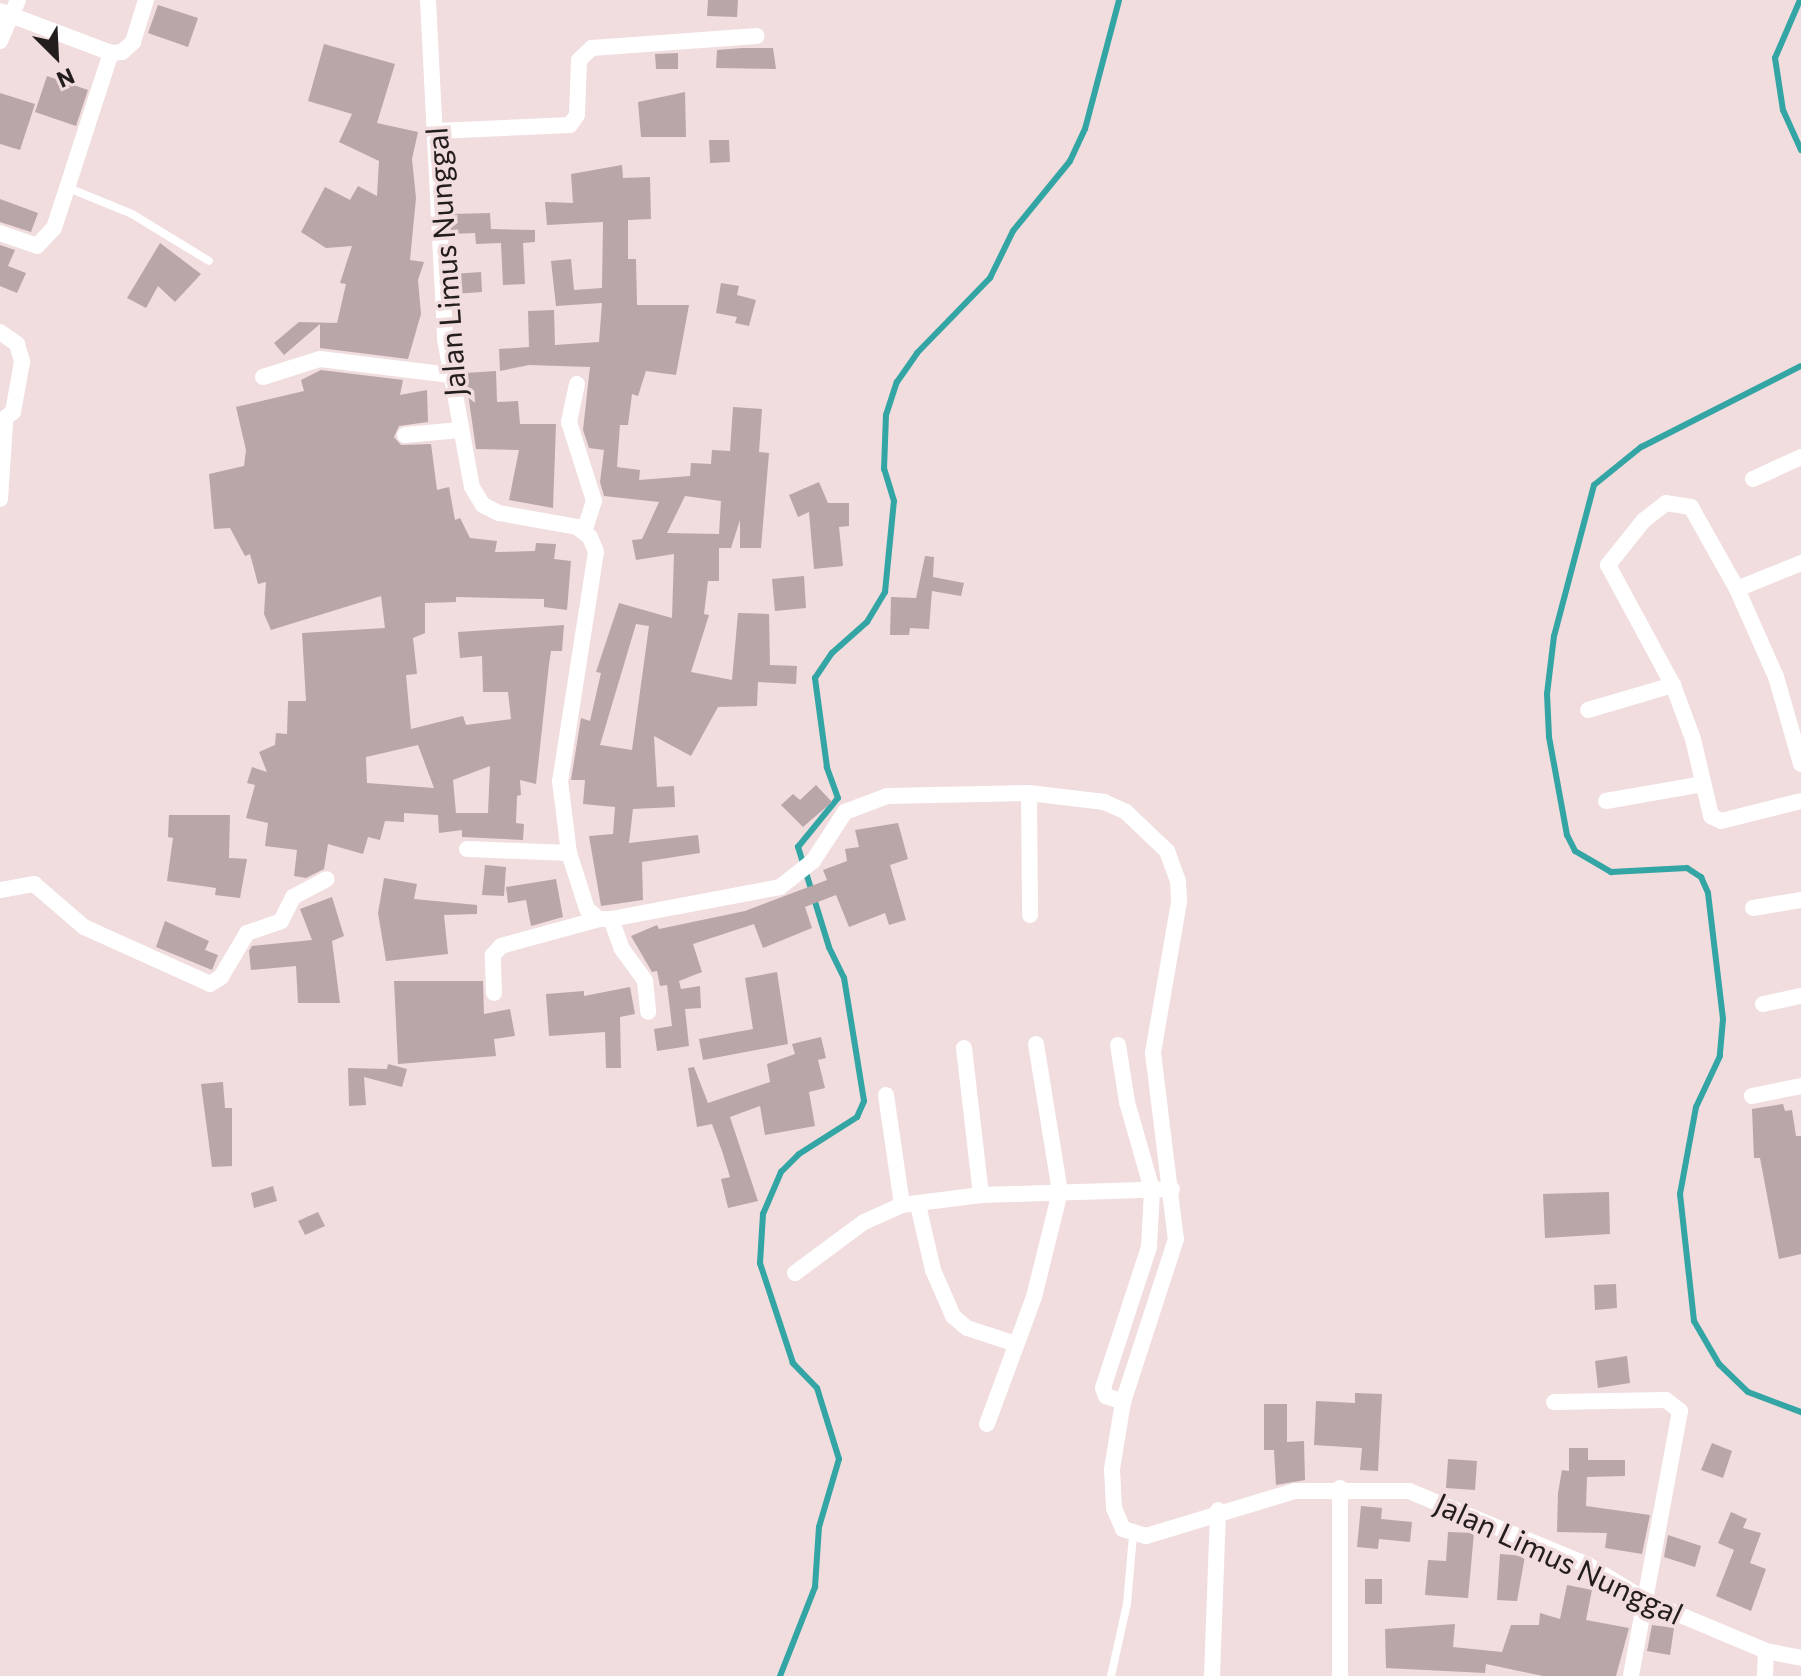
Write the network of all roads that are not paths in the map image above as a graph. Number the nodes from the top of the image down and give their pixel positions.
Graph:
1 (146, 0) edge
2 (428, 0) edge
3 (10, 9) edge
4 (757, 36) dead end
5 (0, 41) edge
6 (111, 53) junction
7 (436, 131) junction
8 (66, 186) junction
9 (0, 233) edge
10 (209, 261) dead end
11 (0, 332) edge
12 (450, 375) junction
13 (263, 377) dead end
14 (577, 384) dead end
15 (2, 422) edge
16 (460, 430) junction
17 (405, 435) dead end
18 (1801, 457) edge
19 (1753, 479) dead end
20 (0, 499) edge
21 (584, 531) junction
22 (1801, 563) edge
23 (1737, 589) junction
24 (1673, 685) junction
25 (1588, 710) dead end
26 (1801, 764) edge
27 (1703, 784) junction
28 (1029, 793) junction
29 (1606, 801) dead end
30 (1801, 801) edge
31 (467, 849) dead end
32 (569, 853) junction
33 (327, 879) dead end
34 (0, 890) edge
35 (1801, 900) edge
36 (1753, 908) dead end
37 (1030, 915) dead end
38 (605, 919) junction
39 (494, 993) dead end
40 (1801, 996) edge
41 (1763, 1004) dead end
42 (648, 1012) dead end
43 (1036, 1044) dead end
44 (1118, 1045) dead end
45 (964, 1048) dead end
46 (1801, 1086) edge
47 (886, 1095) dead end
48 (1752, 1096) dead end
49 (1172, 1189) junction
50 (1152, 1190) junction
51 (1060, 1192) junction
52 (981, 1195) junction
53 (910, 1205) junction
54 (795, 1273) dead end
55 (1016, 1344) junction
56 (1123, 1402) junction
57 (1554, 1402) dead end
58 (987, 1424) dead end
59 (1340, 1488) junction
60 (1218, 1510) junction
61 (1133, 1536) junction
62 (1647, 1601) junction
63 (1766, 1651) junction
64 (1801, 1658) edge
65 (1111, 1676) edge
66 (1212, 1676) edge
67 (1340, 1676) edge
68 (1631, 1676) edge
69 (1765, 1676) edge

1 - 6 street
2 - 7 street, Jalan Limus Nunggal
3 - 5 street
3 - 6 street
4 - 7 street
6 - 8 street
7 - 12 street, Jalan Limus Nunggal
8 - 9 street
8 - 10 lane
11 - 15 street
12 - 13 street
12 - 16 street, Jalan Limus Nunggal
14 - 21 street
15 - 20 street
16 - 17 street
16 - 21 street, Jalan Limus Nunggal
18 - 19 street
21 - 32 street
22 - 23 street
23 - 24 street
23 - 26 street
24 - 25 street
24 - 27 street
27 - 29 street
27 - 30 street
28 - 37 street
28 - 38 street
28 - 49 street
31 - 32 street
32 - 38 street
33 - 34 street
35 - 36 street
38 - 39 street
38 - 42 street
40 - 41 street
43 - 51 street
44 - 50 street
45 - 52 street
46 - 48 street
47 - 53 street
49 - 50 street
49 - 56 street
50 - 51 street
50 - 56 street
51 - 52 street
51 - 55 street
52 - 53 street
53 - 54 street
53 - 55 street
55 - 58 street
56 - 61 street
57 - 62 street
59 - 60 street, Jalan Limus Nunggal
59 - 62 street, Jalan Limus Nunggal
59 - 67 street
60 - 61 street, Jalan Limus Nunggal
60 - 66 street
61 - 65 lane
62 - 63 street, Jalan Limus Nunggal
62 - 68 street
63 - 64 street, Jalan Limus Nunggal
63 - 69 street

